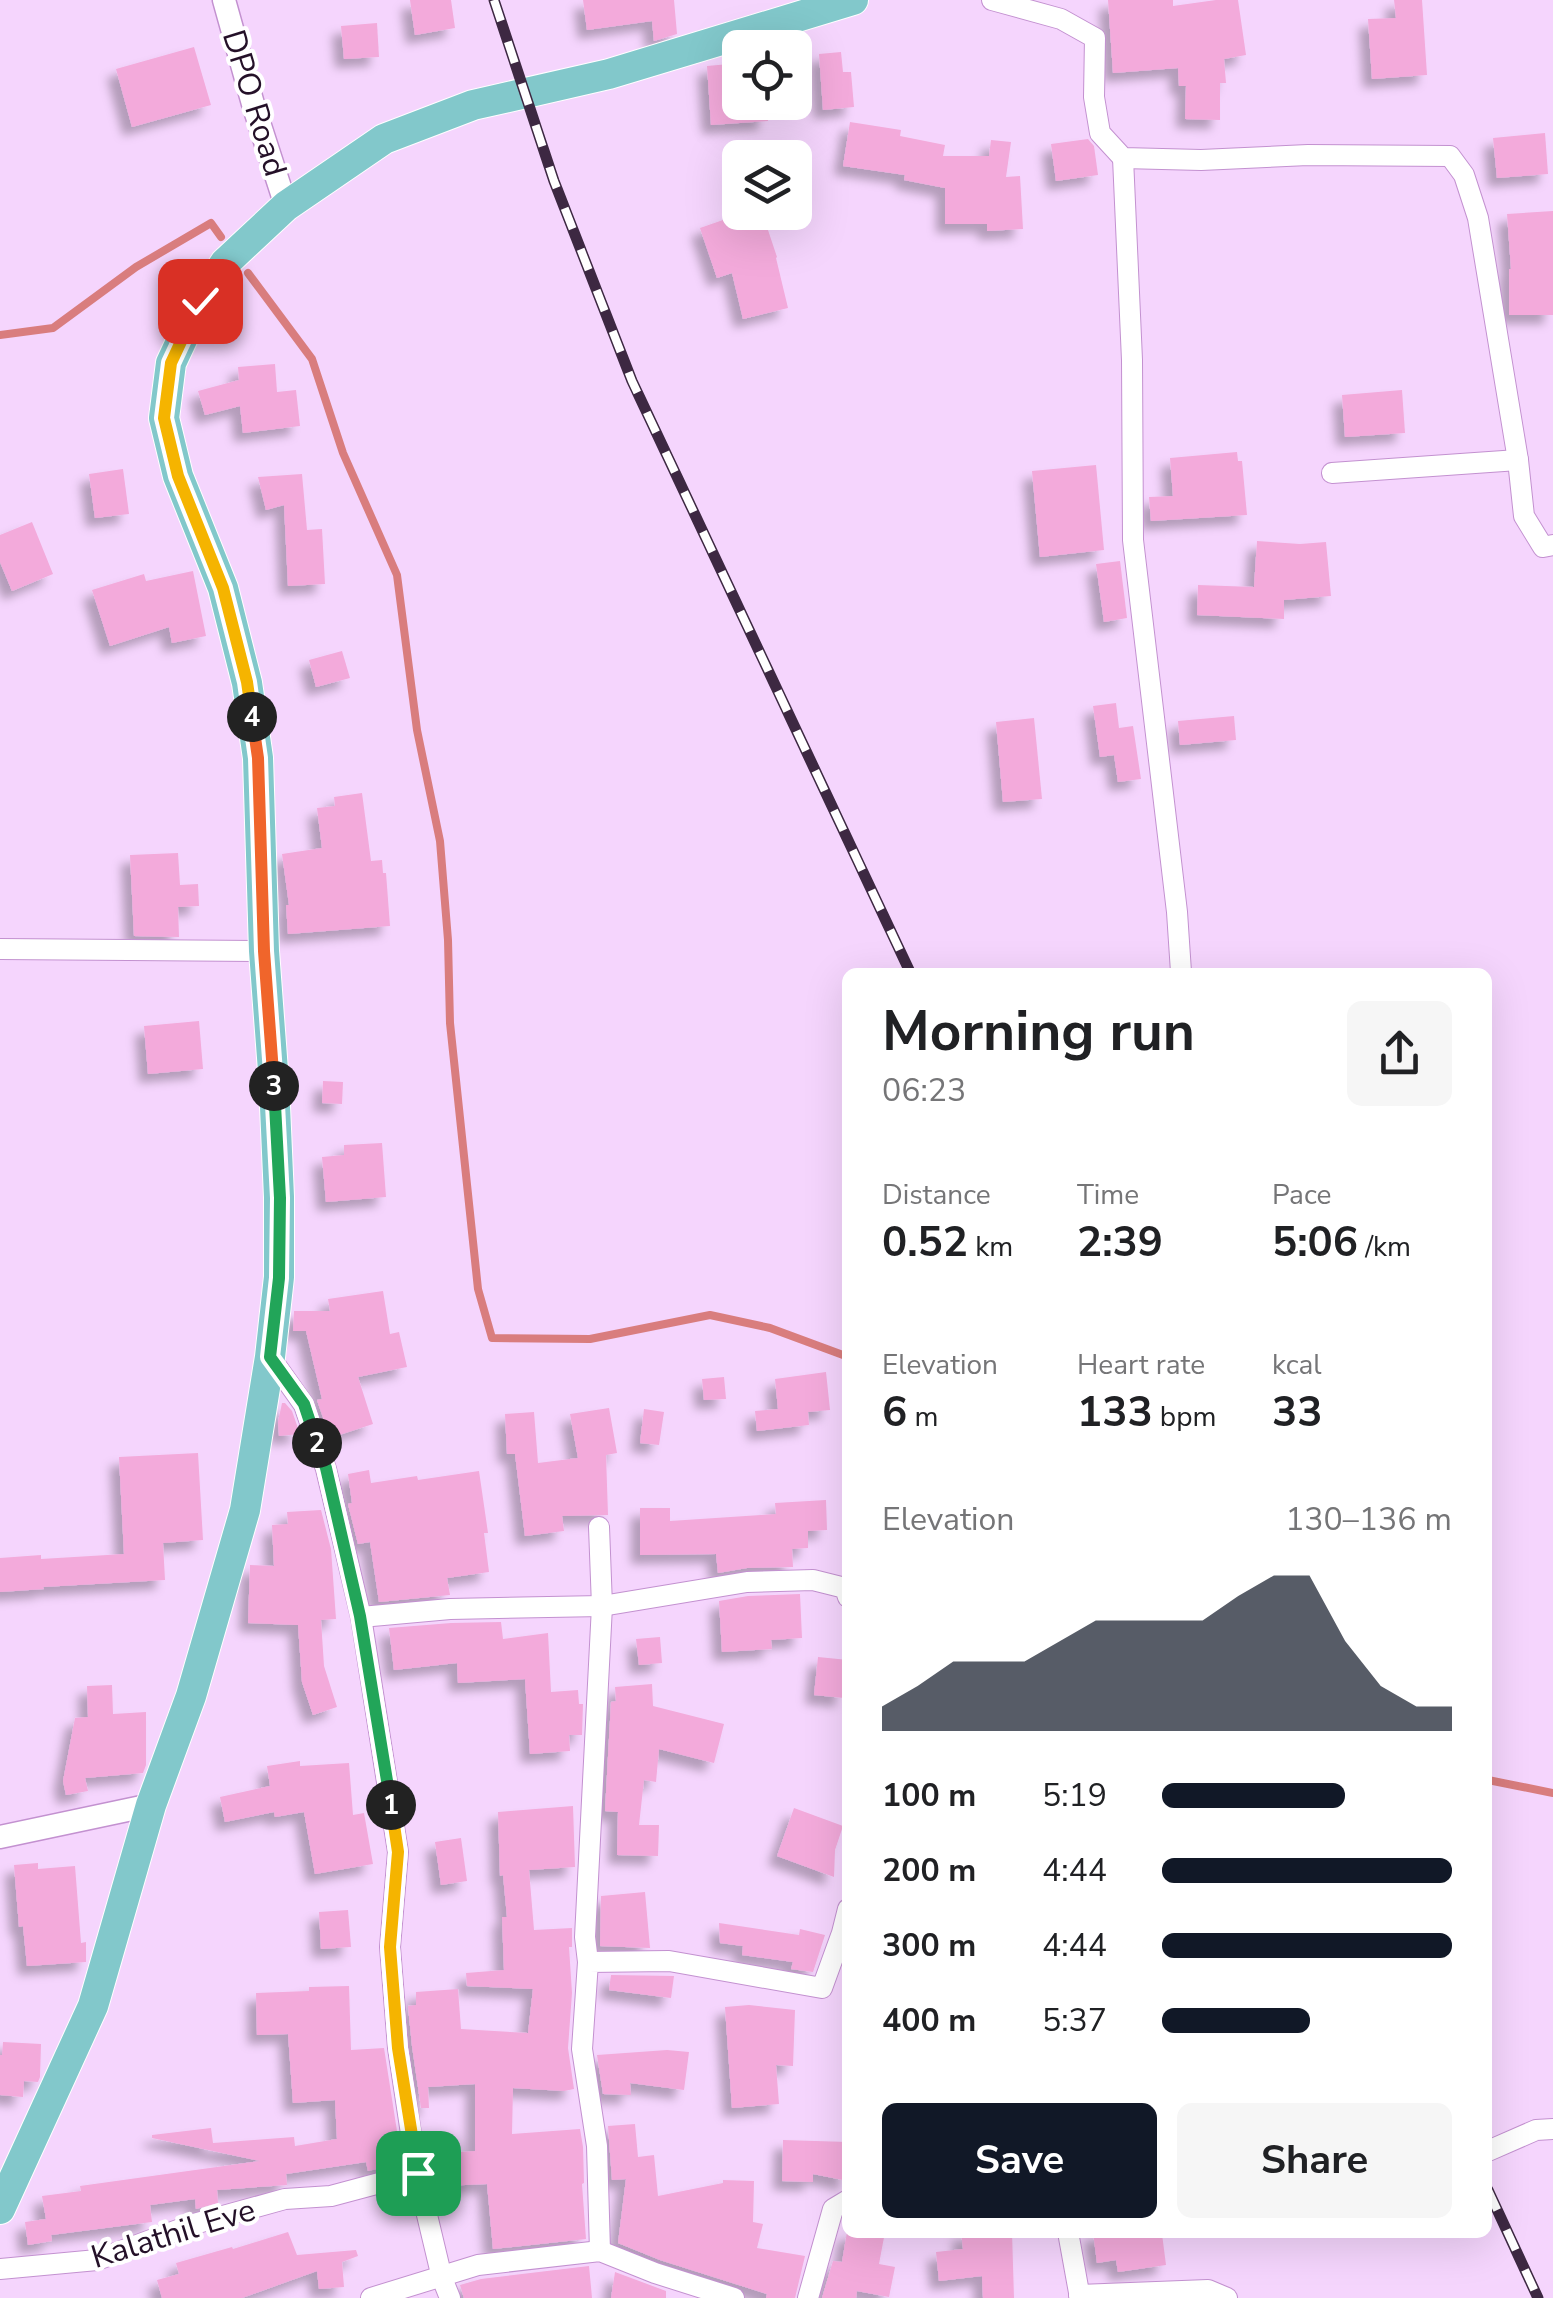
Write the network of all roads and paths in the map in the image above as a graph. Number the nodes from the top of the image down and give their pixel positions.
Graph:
1 (224, 0) edge
2 (853, 0) edge
3 (992, 0) edge
4 (1124, 158) junction
5 (286, 206) junction
6 (1518, 460) junction
7 (1332, 472) dead end
8 (1553, 545) edge
9 (0, 949) edge
10 (264, 951) junction
11 (1181, 968) edge
12 (270, 1357) junction
13 (599, 1527) dead end
14 (842, 1587) edge
15 (602, 1606) junction
16 (360, 1616) junction
17 (151, 1804) junction
18 (0, 1837) edge
19 (842, 1932) edge
20 (588, 1962) junction
21 (1553, 2129) edge
22 (1492, 2149) edge
23 (418, 2173) junction
24 (842, 2204) edge
25 (0, 2208) edge
26 (1069, 2238) edge
27 (600, 2251) junction
28 (0, 2269) edge
29 (442, 2278) junction
30 (1080, 2296) edge
31 (371, 2298) edge
32 (450, 2298) edge
33 (734, 2298) edge
34 (808, 2298) edge
35 (1227, 2298) edge

1 - 5 street, DPO Road
2 - 5 main road
3 - 4 street
4 - 6 street
4 - 11 street
5 - 10 main road
6 - 7 street
6 - 8 street
9 - 10 street
10 - 12 main road
12 - 16 street
12 - 17 main road
13 - 15 street
14 - 15 street
15 - 16 street
15 - 20 street
16 - 23 street
17 - 18 street
17 - 25 main road
19 - 20 street
20 - 27 street
21 - 22 street
23 - 28 street, Kalathil Eve
23 - 29 street
24 - 34 street
26 - 30 street
27 - 29 street
27 - 33 street
29 - 31 street
29 - 32 street
30 - 35 street

